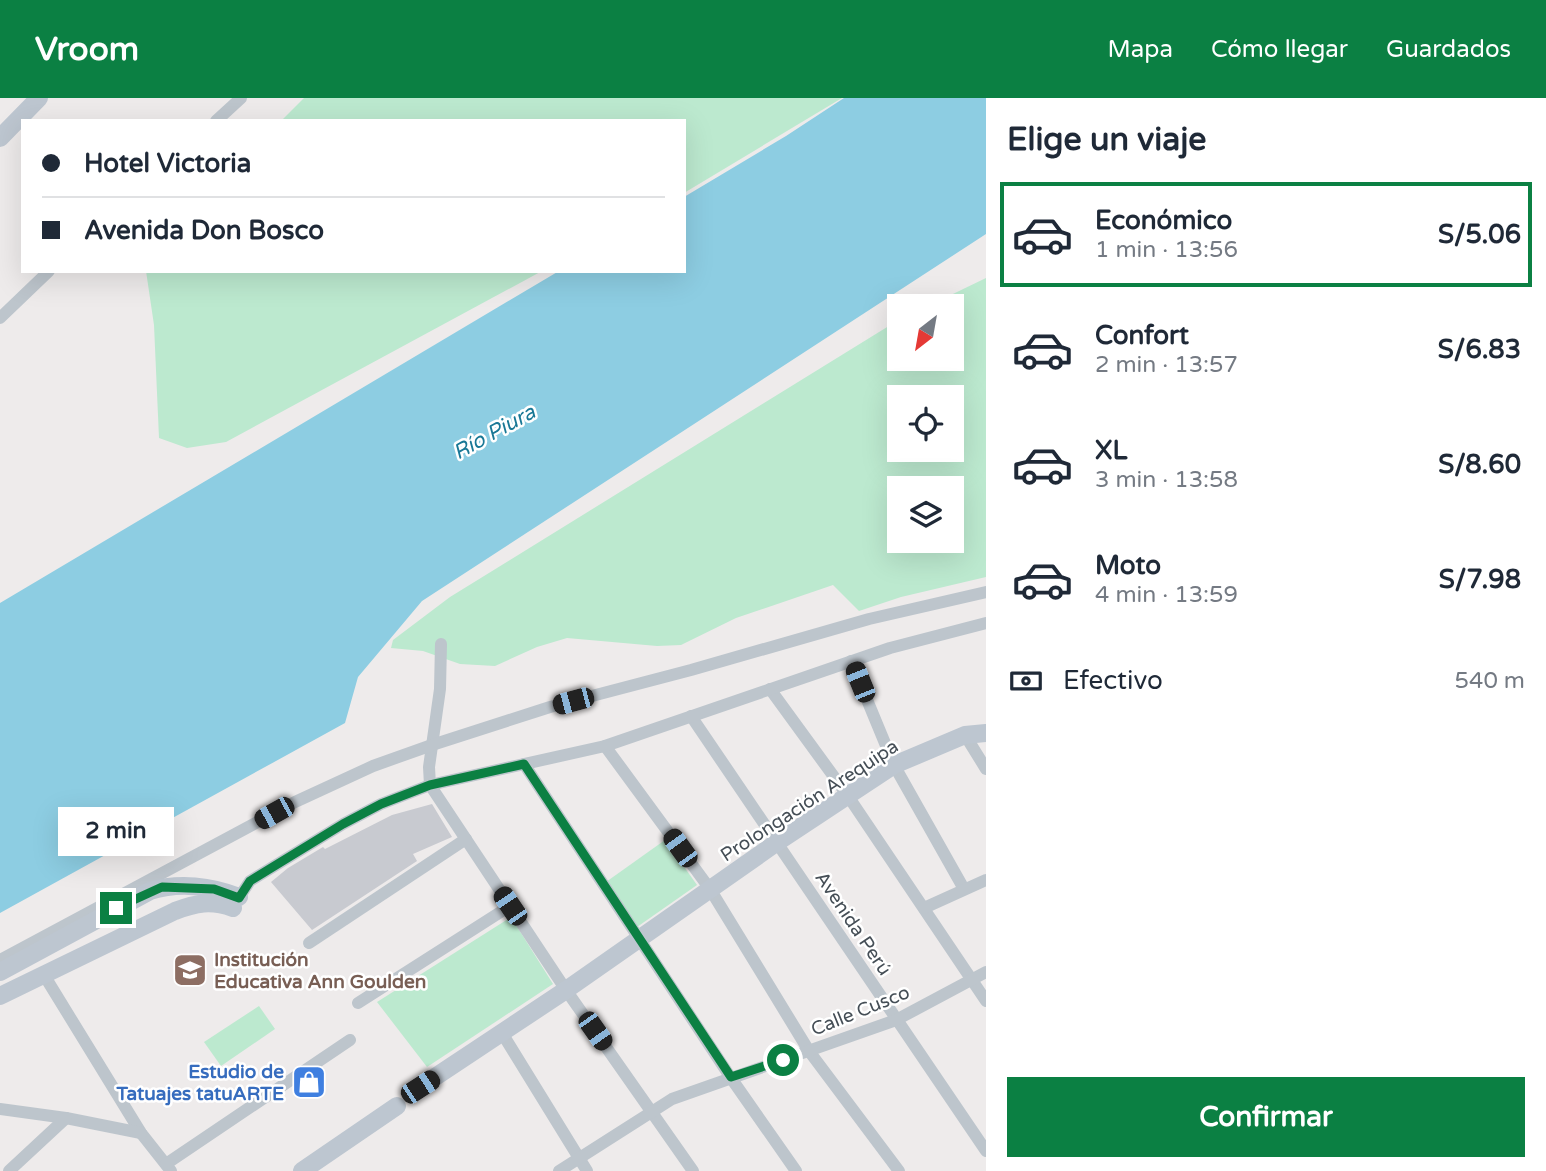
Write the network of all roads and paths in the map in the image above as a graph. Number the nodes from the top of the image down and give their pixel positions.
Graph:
1 (39, 98) edge
2 (241, 98) edge
3 (218, 119) edge
4 (0, 138) edge
5 (47, 273) edge
6 (0, 318) edge
7 (986, 592) edge
8 (986, 623) edge
9 (441, 644) dead end
10 (851, 661) junction
11 (771, 689) junction
12 (691, 716) junction
13 (986, 733) edge
14 (965, 735) junction
15 (432, 745) junction
16 (605, 746) junction
17 (524, 764) junction
18 (894, 765) junction
19 (986, 769) edge
20 (430, 785) junction
21 (848, 796) junction
22 (466, 839) junction
23 (776, 843) junction
24 (986, 880) edge
25 (710, 889) junction
26 (964, 889) junction
27 (236, 903) junction
28 (510, 906) junction
29 (924, 908) junction
30 (638, 939) junction
31 (309, 943) dead end
32 (0, 960) edge
33 (0, 972) edge
34 (986, 972) edge
35 (44, 975) junction
36 (973, 980) junction
37 (566, 990) junction
38 (0, 996) edge
39 (986, 1001) edge
40 (358, 1003) dead end
41 (896, 1020) junction
42 (502, 1033) junction
43 (350, 1040) dead end
44 (809, 1051) junction
45 (731, 1077) junction
46 (420, 1087) dead end
47 (397, 1106) dead end
48 (0, 1109) edge
49 (653, 1111) junction
50 (66, 1118) junction
51 (141, 1133) junction
52 (986, 1152) edge
53 (578, 1158) junction
54 (169, 1168) edge
55 (9, 1171) edge
56 (302, 1171) edge
57 (559, 1171) edge
58 (587, 1171) edge
59 (693, 1171) edge
60 (796, 1171) edge
61 (899, 1171) edge

1 - 4 street
2 - 3 street
5 - 6 street
7 - 15 street
8 - 10 street
9 - 15 street
10 - 11 street
10 - 18 street
11 - 12 street
11 - 21 street
12 - 16 street
12 - 23 street, Avenida Perú
13 - 14 street, Prolongación Arequipa
14 - 18 street, Prolongación Arequipa
14 - 19 street
15 - 20 street
15 - 32 street
16 - 17 street
16 - 25 street
17 - 20 street
17 - 30 street
18 - 21 street, Prolongación Arequipa
18 - 26 street
20 - 22 street
20 - 27 street
21 - 23 street, Prolongación Arequipa
21 - 29 street
22 - 28 street
22 - 31 street
23 - 25 street, Prolongación Arequipa
23 - 41 street, Avenida Perú
24 - 26 street
25 - 30 street, Prolongación Arequipa
25 - 44 street
26 - 29 street
27 - 33 street
27 - 35 street
28 - 37 street
28 - 40 street
29 - 36 street
30 - 37 street, Prolongación Arequipa
30 - 45 street
34 - 36 street, Calle Cusco
35 - 38 street
35 - 51 street
36 - 39 street
36 - 41 street, Calle Cusco
37 - 42 street, Prolongación Arequipa
37 - 49 street
41 - 44 street, Calle Cusco
41 - 52 street, Avenida Perú
42 - 46 street, Prolongación Arequipa
42 - 53 street
43 - 54 street
44 - 45 street, Calle Cusco
44 - 61 street
45 - 49 street, Calle Cusco
45 - 60 street
47 - 56 street
48 - 50 street
49 - 53 street, Calle Cusco
49 - 59 street
50 - 51 street
50 - 55 street
51 - 54 street
53 - 57 street, Calle Cusco
53 - 58 street

